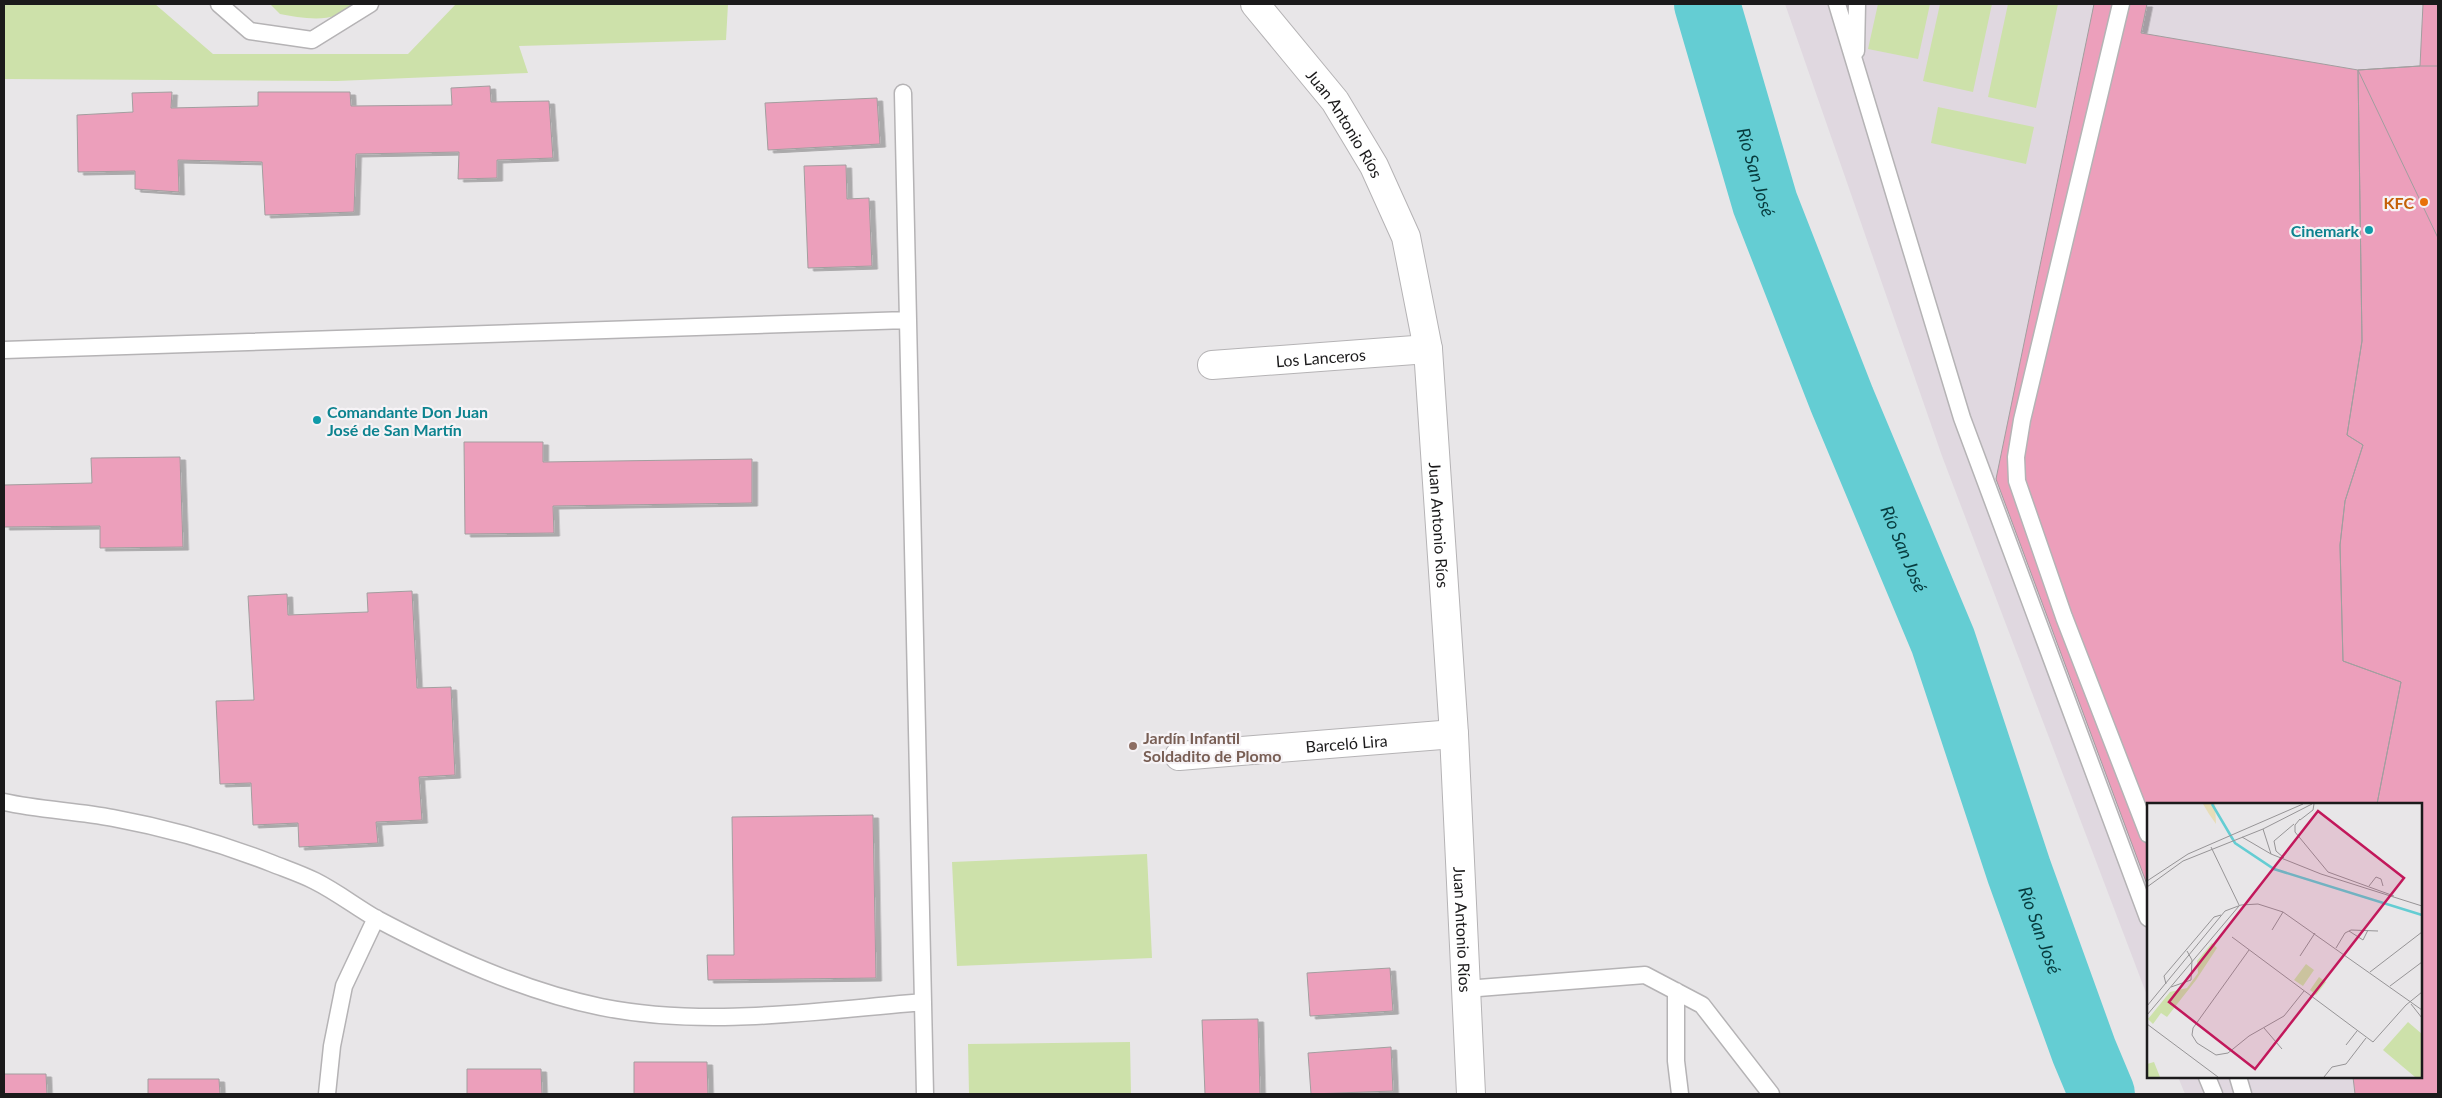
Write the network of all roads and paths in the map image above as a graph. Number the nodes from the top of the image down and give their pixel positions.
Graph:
1 (219, 4) edge
2 (370, 4) edge
3 (1255, 4) edge
4 (1837, 4) edge
5 (1857, 4) edge
6 (2121, 4) edge
7 (1855, 66) junction
8 (903, 93) dead end
9 (908, 320) junction
10 (1428, 349) junction
11 (4, 350) edge
12 (1212, 365) dead end
13 (1454, 734) junction
14 (1179, 756) dead end
15 (4, 802) edge
16 (2147, 831) edge
17 (2147, 915) edge
18 (376, 918) junction
19 (1466, 989) junction
20 (1676, 991) junction
21 (923, 1002) junction
22 (2207, 1078) edge
23 (2238, 1078) edge
24 (327, 1094) edge
25 (925, 1094) edge
26 (1471, 1094) edge
27 (1680, 1094) edge
28 (1771, 1094) edge
29 (2214, 1094) edge
30 (2243, 1094) edge

1 - 2 lane
3 - 10 main road, Juan Antonio Ríos
4 - 7 lane
5 - 7 lane
6 - 16 lane
7 - 17 lane
8 - 9 lane
9 - 11 lane
9 - 21 lane
10 - 12 main road, Los Lanceros
10 - 13 main road, Juan Antonio Ríos
13 - 14 main road, Barceló Lira
13 - 19 main road, Juan Antonio Ríos
15 - 18 lane
18 - 21 lane
18 - 24 lane
19 - 20 lane
19 - 26 main road, Juan Antonio Ríos
20 - 27 lane
20 - 28 lane
21 - 25 lane
22 - 29 lane
23 - 30 lane

